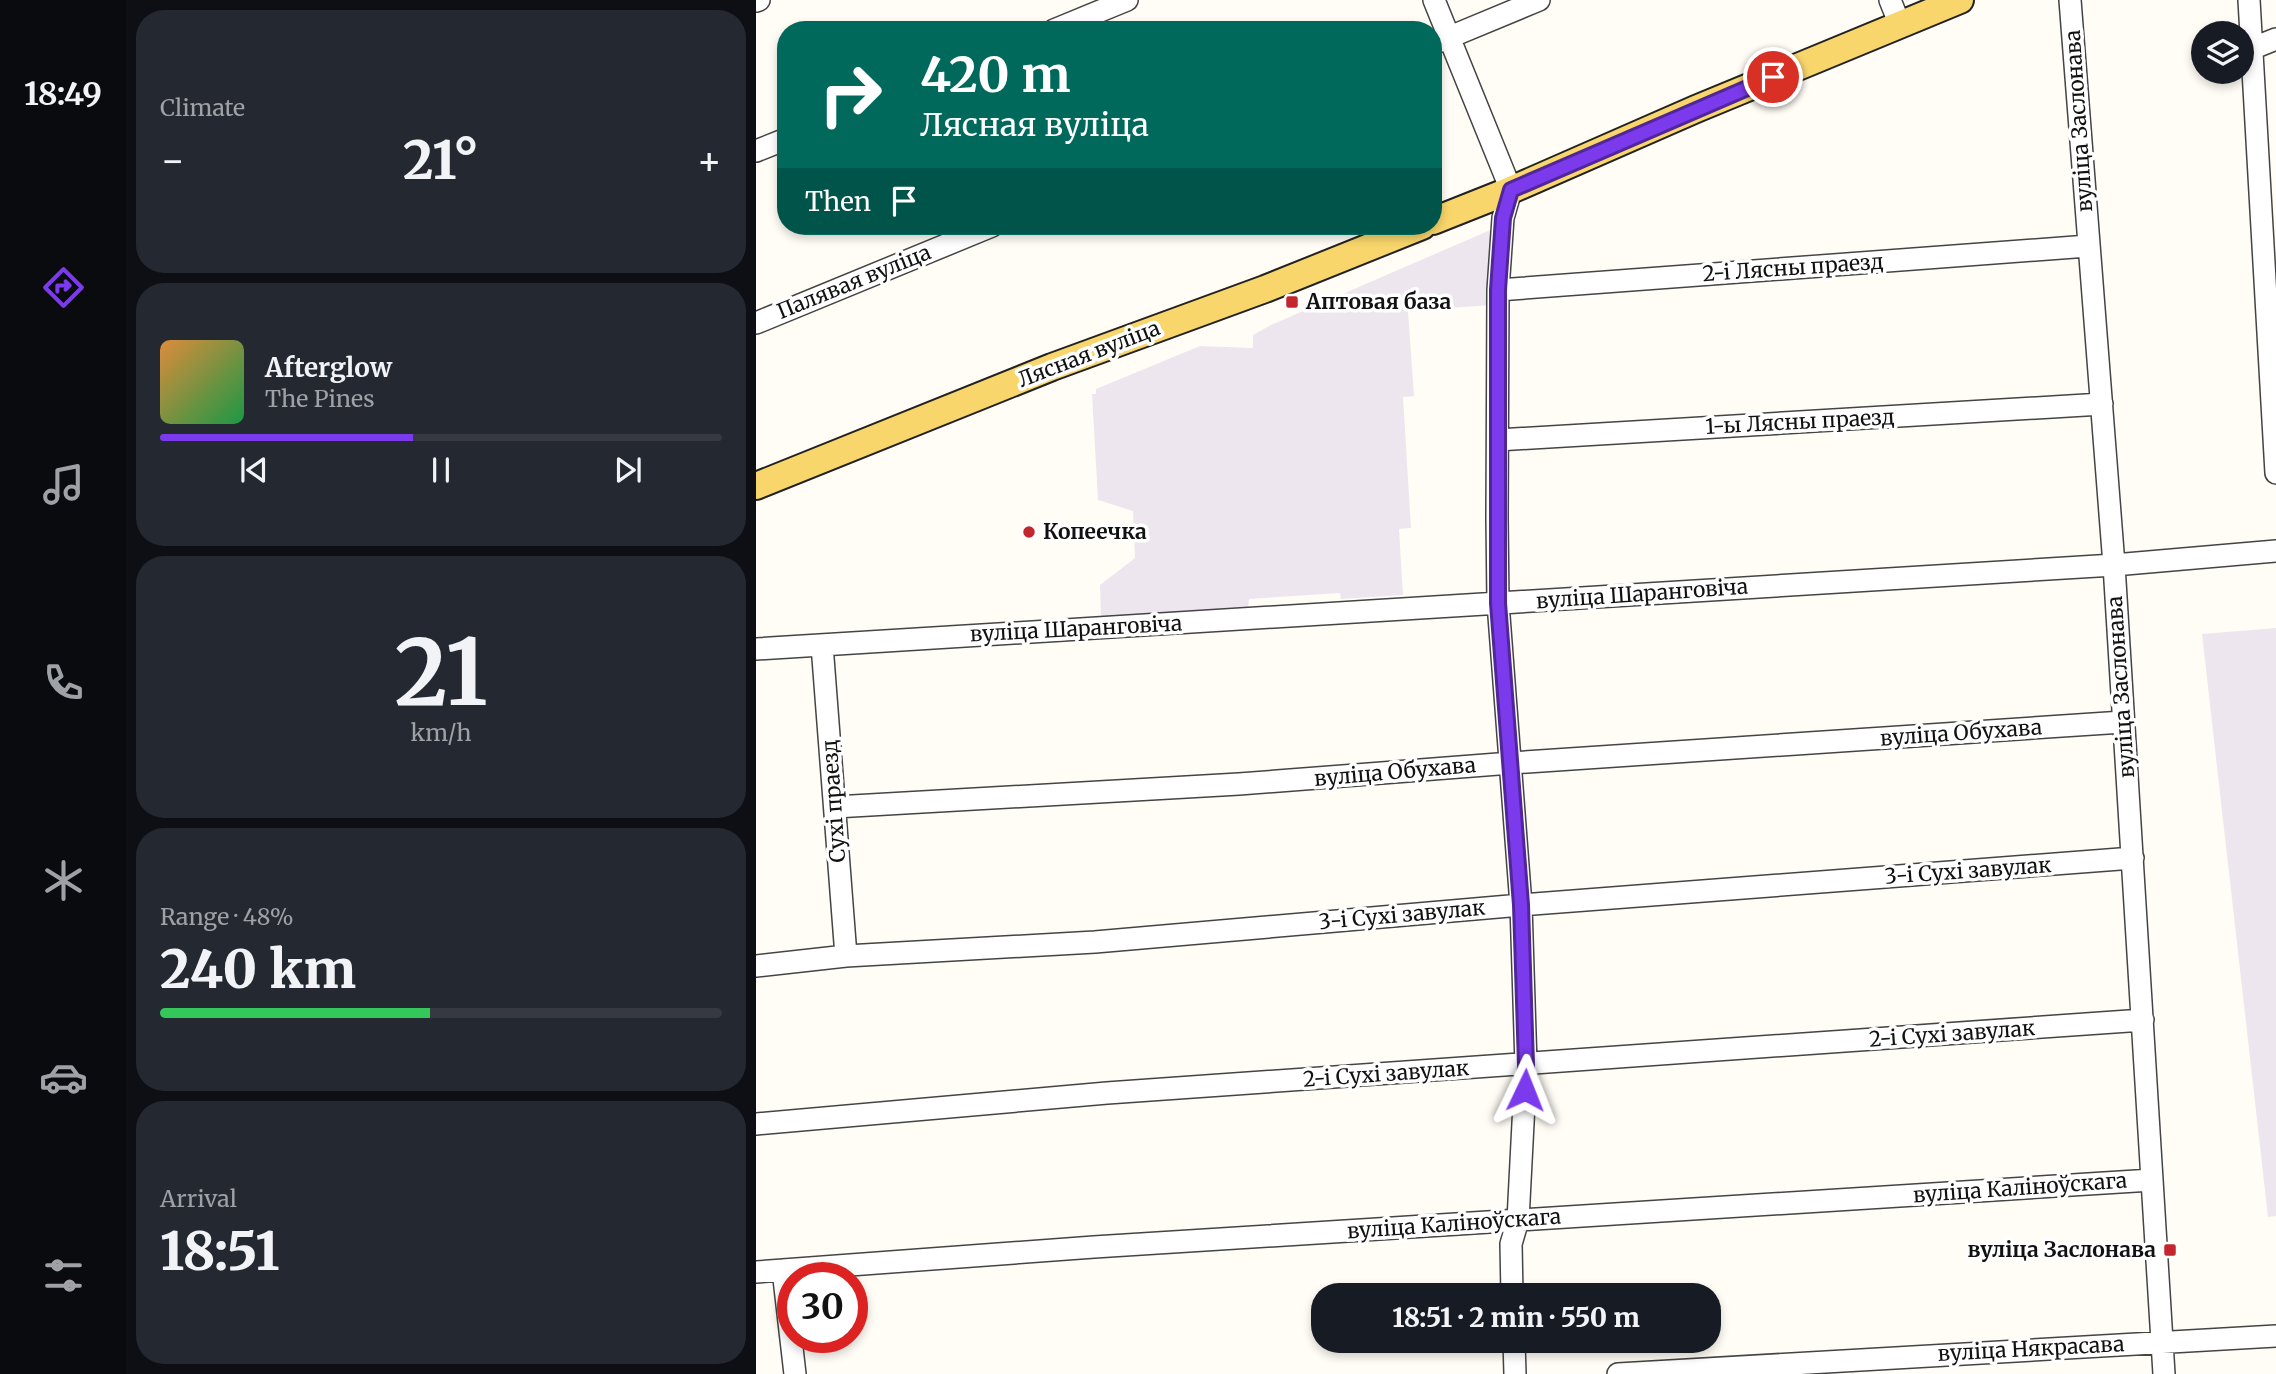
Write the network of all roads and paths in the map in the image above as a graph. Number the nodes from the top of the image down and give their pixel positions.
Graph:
1 (1127, 0) edge
2 (1434, 0) edge
3 (1539, 0) edge
4 (1890, 0) edge
5 (1960, 0) edge
6 (2070, 0) edge
7 (2249, 0) edge
8 (1076, 21) edge
9 (1438, 21) edge
10 (2250, 21) edge
11 (1900, 25) junction
12 (2276, 39) edge
13 (1442, 41) edge
14 (1442, 43) edge
15 (2254, 48) edge
16 (2253, 84) edge
17 (777, 143) edge
18 (756, 151) edge
19 (1511, 190) junction
20 (1442, 217) edge
21 (970, 235) edge
22 (1400, 235) edge
23 (2088, 246) junction
24 (1498, 290) junction
25 (756, 323) edge
26 (2102, 404) junction
27 (1498, 440) junction
28 (2276, 473) edge
29 (756, 486) edge
30 (2276, 551) edge
31 (2114, 565) junction
32 (1498, 603) junction
33 (822, 645) junction
34 (756, 649) edge
35 (2123, 722) junction
36 (1511, 763) junction
37 (835, 807) junction
38 (2133, 858) junction
39 (1521, 905) junction
40 (846, 957) junction
41 (756, 966) edge
42 (2143, 1020) junction
43 (1526, 1065) junction
44 (756, 1124) edge
45 (2152, 1180) junction
46 (1518, 1220) junction
47 (868, 1264) edge
48 (777, 1270) edge
49 (756, 1272) edge
50 (1512, 1283) edge
51 (2276, 1336) edge
52 (2163, 1342) junction
53 (793, 1353) edge
54 (1514, 1353) edge
55 (795, 1374) edge
56 (1515, 1374) edge
57 (1618, 1374) edge
58 (2164, 1374) edge

1 - 8 street
2 - 9 street
3 - 13 street
4 - 11 street
5 - 11 main road
6 - 23 street, вуліца Заслонава
7 - 10 street
11 - 19 main road
12 - 15 street
14 - 19 street
16 - 28 street
17 - 18 street
19 - 20 main road
19 - 24 street
21 - 25 street, Палявая вуліца
22 - 29 main road, Лясная вуліца
23 - 24 street, 2-і Лясны праезд
23 - 26 street, вуліца Заслонава
24 - 27 street
26 - 27 street, 1-ы Лясны праезд
26 - 31 street, вуліца Заслонава
27 - 32 street
30 - 31 street, вуліца Шаранговіча
31 - 32 street, вуліца Шаранговіча
31 - 35 street, вуліца Заслонава
32 - 33 street, вуліца Шаранговіча
32 - 36 street
33 - 34 street, вуліца Шаранговіча
33 - 37 street, Сухі праезд
35 - 36 street, вуліца Обухава
35 - 38 street, вуліца Заслонава
36 - 37 street, вуліца Обухава
36 - 39 street
37 - 40 street, Сухі праезд
38 - 39 street, 3-і Сухі завулак
38 - 42 street, вуліца Заслонава
39 - 40 street, 3-і Сухі завулак
39 - 43 street
40 - 41 street, 3-і Сухі завулак
42 - 43 street, 2-і Сухі завулак
42 - 45 street, вуліца Заслонава
43 - 44 street, 2-і Сухі завулак
43 - 46 street
45 - 46 street, вуліца Каліноўскага
45 - 52 street, вуліца Заслонава
46 - 47 street, вуліца Каліноўскага
46 - 50 street
48 - 49 street, вуліца Каліноўскага
51 - 52 street, вуліца Някрасава
52 - 57 street, вуліца Някрасава
52 - 58 street, вуліца Заслонава
53 - 55 street
54 - 56 street

